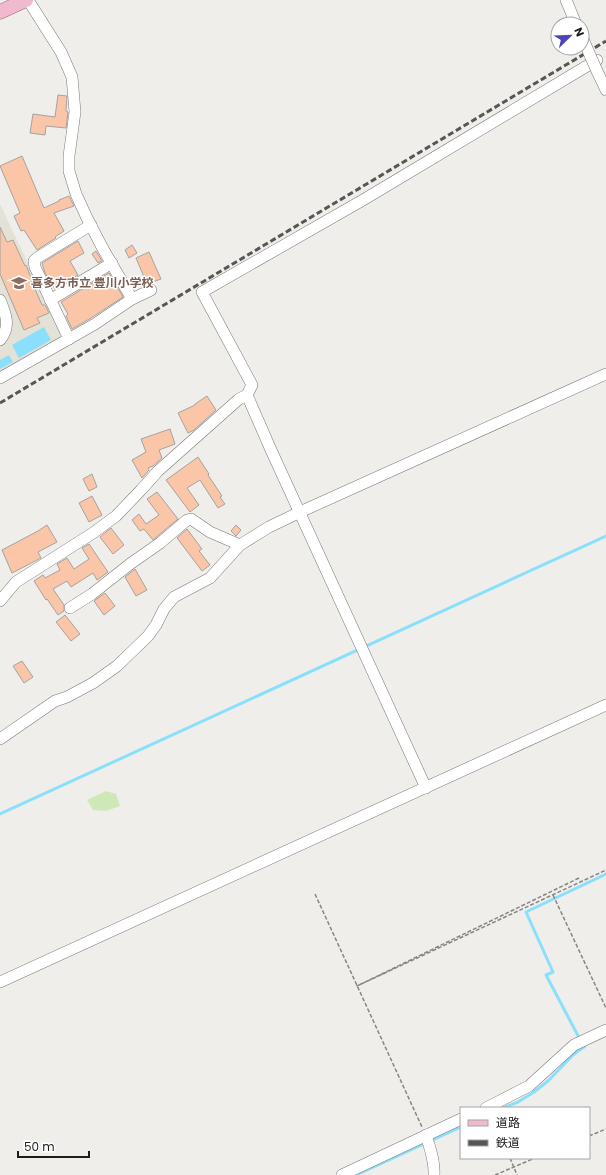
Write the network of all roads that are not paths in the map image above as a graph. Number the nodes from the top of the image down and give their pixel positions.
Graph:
1 (27, 0) edge
2 (566, 0) edge
3 (0, 12) edge
4 (573, 16) edge
5 (590, 52) edge
6 (597, 66) junction
7 (606, 90) edge
8 (91, 225) junction
9 (112, 263) junction
10 (150, 290) dead end
11 (132, 299) junction
12 (0, 300) edge
13 (50, 300) junction
14 (69, 339) junction
15 (0, 340) edge
16 (606, 374) edge
17 (0, 378) edge
18 (247, 395) junction
19 (300, 512) junction
20 (240, 544) junction
21 (0, 601) edge
22 (70, 608) dead end
23 (606, 705) edge
24 (0, 739) edge
25 (426, 788) junction
26 (0, 982) edge
27 (606, 1030) edge
28 (488, 1107) edge
29 (460, 1119) edge
30 (426, 1135) junction
31 (342, 1175) edge
32 (434, 1175) edge

1 - 3 main road
1 - 8 street
2 - 4 street
5 - 6 street, bridge
6 - 7 street
6 - 18 street
8 - 9 street
8 - 13 street
9 - 11 street
9 - 13 street
10 - 11 street
11 - 14 street
12 - 15 street
13 - 14 street
14 - 17 street
16 - 19 street
18 - 19 street
18 - 21 street
19 - 20 street
19 - 25 street
20 - 22 street
20 - 24 street
23 - 25 street
25 - 26 street
27 - 28 street
29 - 30 street
30 - 31 street
30 - 32 street

